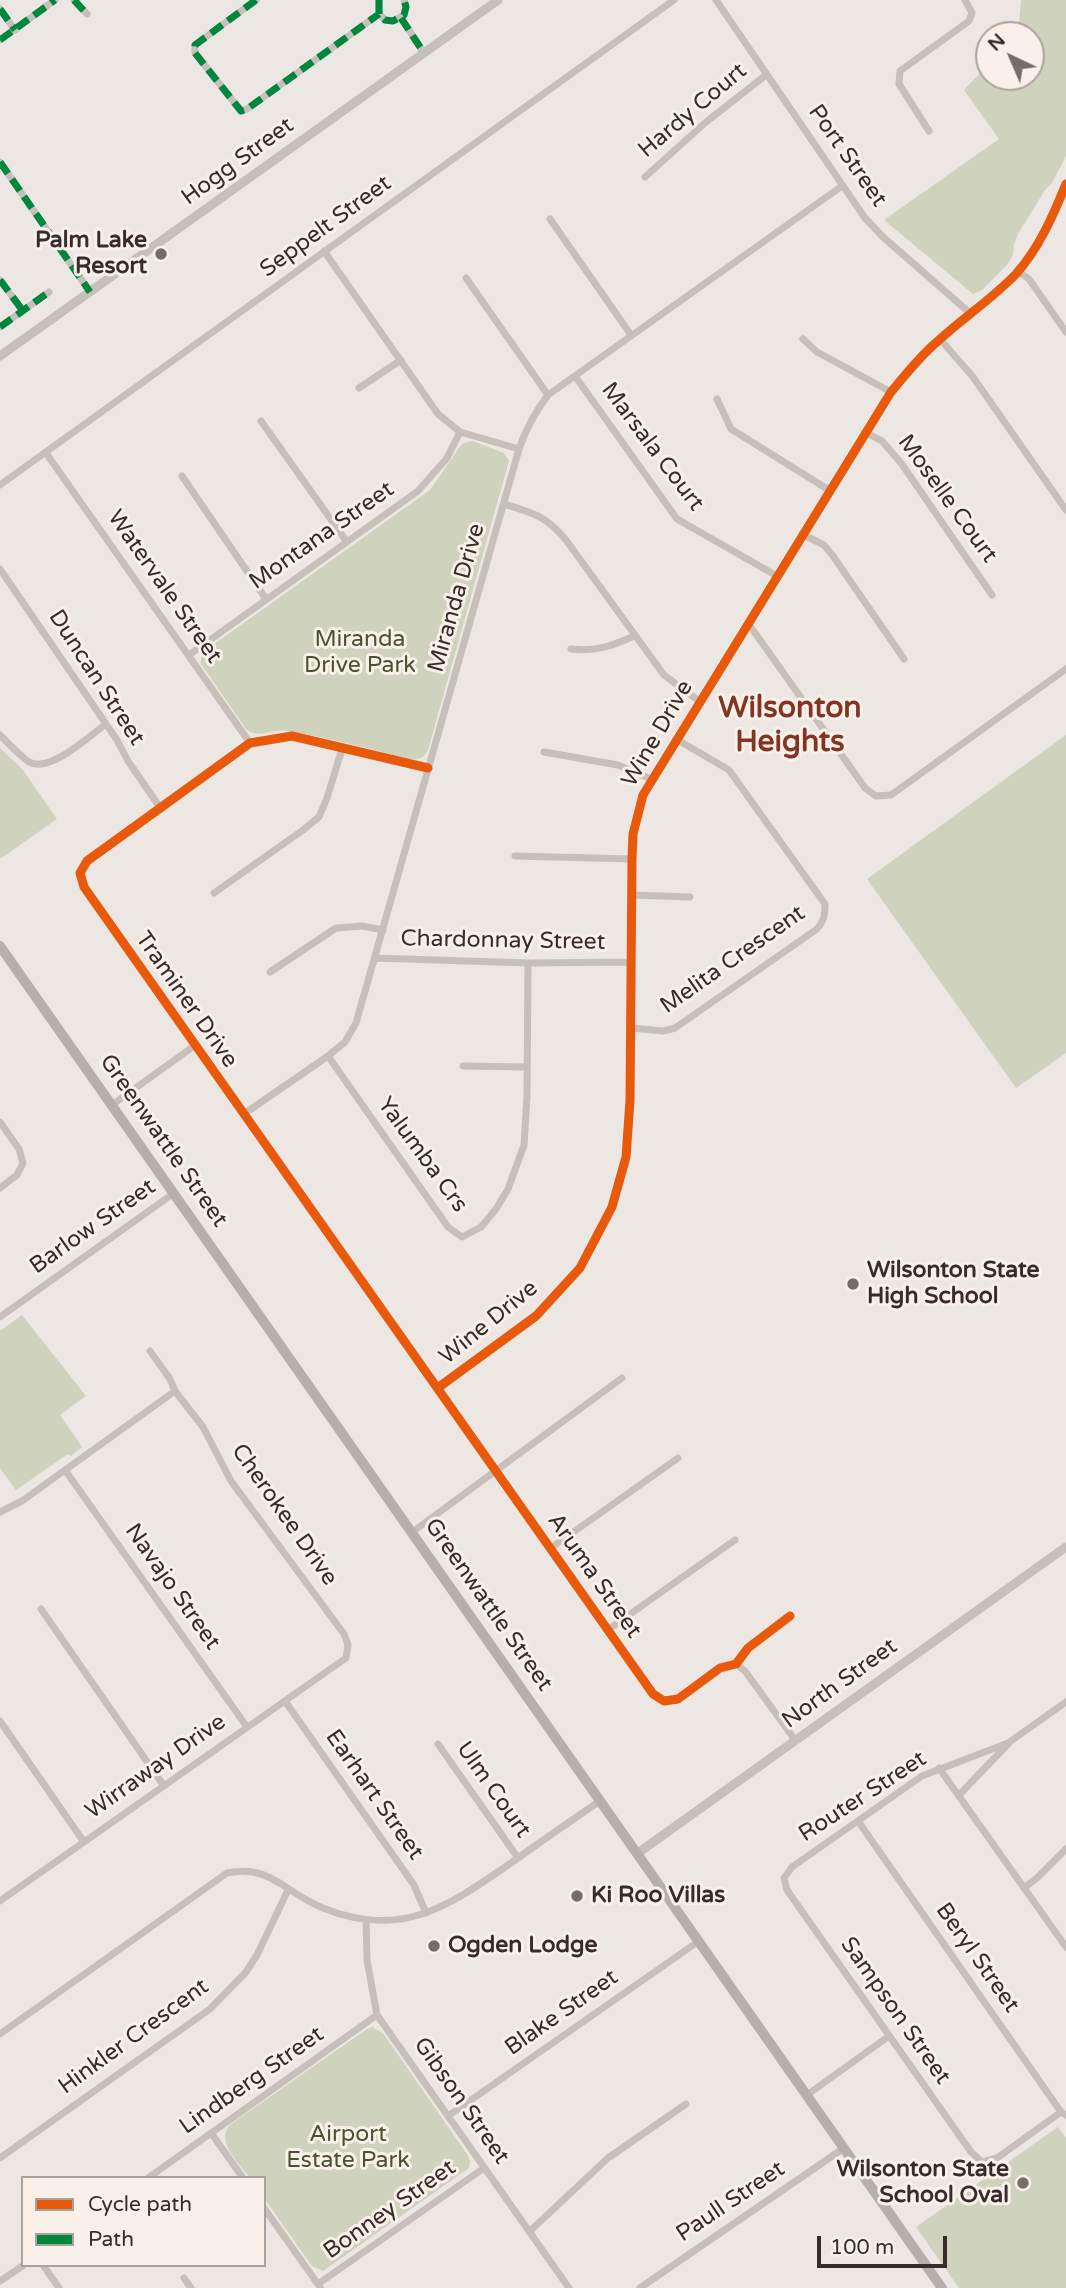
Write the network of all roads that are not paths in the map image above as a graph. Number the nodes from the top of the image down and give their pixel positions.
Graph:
1 (55, 0) edge
2 (74, 0) edge
3 (256, 0) edge
4 (379, 0) edge
5 (404, 0) edge
6 (498, 0) edge
7 (674, 0) edge
8 (716, 0) edge
9 (965, 0) edge
10 (0, 9) edge
11 (87, 14) dead end
12 (379, 14) junction
13 (401, 19) junction
14 (15, 30) junction
15 (0, 40) edge
16 (424, 53) junction
17 (766, 75) junction
18 (929, 131) dead end
19 (0, 162) edge
20 (645, 177) dead end
21 (842, 186) junction
22 (1065, 190) edge
23 (550, 219) dead end
24 (324, 251) junction
25 (1018, 271) junction
26 (467, 278) dead end
27 (0, 280) edge
28 (49, 292) dead end
29 (90, 292) junction
30 (23, 311) junction
31 (971, 314) junction
32 (0, 327) edge
33 (1066, 332) edge
34 (631, 335) junction
35 (803, 339) dead end
36 (940, 339) junction
37 (0, 356) edge
38 (401, 360) junction
39 (575, 376) junction
40 (359, 388) dead end
41 (891, 392) junction
42 (548, 395) junction
43 (717, 399) dead end
44 (261, 421) dead end
45 (460, 432) junction
46 (865, 432) junction
47 (519, 449) junction
48 (46, 453) junction
49 (182, 476) dead end
50 (0, 485) edge
51 (829, 490) junction
52 (504, 504) junction
53 (1066, 510) edge
54 (802, 534) junction
55 (347, 542) junction
56 (0, 569) edge
57 (777, 576) junction
58 (992, 595) dead end
59 (266, 599) junction
60 (748, 623) junction
61 (634, 636) junction
62 (571, 649) dead end
63 (189, 655) junction
64 (904, 659) dead end
65 (1066, 669) edge
66 (699, 701) junction
67 (106, 724) junction
68 (0, 735) edge
69 (676, 738) junction
70 (250, 743) junction
71 (342, 749) junction
72 (544, 752) dead end
73 (428, 768) junction
74 (651, 779) junction
75 (161, 809) junction
76 (515, 856) dead end
77 (632, 859) junction
78 (214, 892) dead end
79 (632, 895) junction
80 (690, 897) dead end
81 (383, 930) junction
82 (0, 946) edge
83 (375, 958) junction
84 (631, 962) junction
85 (528, 963) junction
86 (270, 972) dead end
87 (631, 1028) junction
88 (194, 1046) junction
89 (328, 1056) junction
90 (463, 1066) dead end
91 (527, 1068) junction
92 (112, 1105) junction
93 (244, 1114) junction
94 (0, 1122) edge
95 (0, 1188) edge
96 (174, 1193) junction
97 (0, 1317) edge
98 (150, 1350) dead end
99 (622, 1378) dead end
100 (439, 1387) junction
101 (176, 1391) junction
102 (678, 1458) dead end
103 (65, 1470) junction
104 (496, 1471) junction
105 (0, 1512) edge
106 (411, 1533) junction
107 (735, 1540) dead end
108 (1066, 1547) edge
109 (551, 1548) junction
110 (41, 1608) dead end
111 (790, 1616) dead end
112 (609, 1629) junction
113 (736, 1664) junction
114 (336, 1666) joint
115 (285, 1701) junction
116 (1066, 1702) edge
117 (0, 1721) edge
118 (247, 1727) junction
119 (795, 1740) junction
120 (1009, 1743) junction
121 (438, 1745) dead end
122 (939, 1768) junction
123 (164, 1786) junction
124 (960, 1794) junction
125 (600, 1801) junction
126 (858, 1821) junction
127 (84, 1842) junction
128 (1066, 1849) edge
129 (638, 1853) junction
130 (518, 1858) junction
131 (784, 1878) joint
132 (1024, 1888) junction
133 (0, 1890) edge
134 (288, 1890) junction
135 (3, 1900) edge
136 (426, 1913) junction
137 (366, 1920) junction
138 (699, 1941) junction
139 (1066, 1947) edge
140 (377, 2015) junction
141 (0, 2034) edge
142 (889, 2036) junction
143 (807, 2095) junction
144 (686, 2104) dead end
145 (1064, 2114) edge
146 (448, 2116) junction
147 (211, 2133) junction
148 (844, 2148) junction
149 (0, 2158) edge
150 (484, 2168) junction
151 (151, 2176) edge
152 (242, 2176) edge
153 (266, 2211) edge
154 (530, 2231) junction
155 (21, 2267) edge
156 (44, 2267) edge
157 (184, 2278) dead end
158 (0, 2281) edge
159 (319, 2286) edge
160 (59, 2288) edge
161 (191, 2288) edge
162 (569, 2288) edge
163 (640, 2288) edge
164 (942, 2288) edge

1 - 14 street
2 - 11 street
3 - 12 street
4 - 12 street
5 - 13 street
6 - 16 street, Hogg Street
7 - 24 street, Seppelt Street
8 - 17 street, Port Street
9 - 18 street
10 - 14 street
12 - 13 street
13 - 16 street
14 - 15 street
16 - 29 street, Hogg Street
17 - 20 street, Hardy Court
17 - 21 street, Port Street
19 - 29 street
21 - 31 street, Port Street
21 - 34 street, Miranda Drive
22 - 25 street, Wine Drive
23 - 34 street
24 - 38 street
24 - 48 street, Seppelt Street
25 - 31 street, Wine Drive
25 - 33 street
26 - 42 street
27 - 30 street
28 - 30 street
29 - 37 street, Hogg Street
30 - 32 street
31 - 36 street, Wine Drive
34 - 39 street, Miranda Drive
35 - 41 street
36 - 41 street, Wine Drive
36 - 53 street
38 - 40 street
38 - 45 street
39 - 42 street, Miranda Drive
39 - 57 street, Marsala Court
41 - 46 street, Wine Drive
42 - 47 street, Miranda Drive
43 - 51 street
44 - 55 street
45 - 47 street
45 - 55 street, Montana Street
46 - 51 street, Wine Drive
46 - 58 street, Moselle Court
47 - 52 street, Miranda Drive
48 - 50 street, Seppelt Street
48 - 63 street, Watervale Street
49 - 59 street
51 - 54 street, Wine Drive
52 - 61 street
52 - 73 street, Miranda Drive
54 - 57 street, Wine Drive
54 - 64 street
55 - 59 street, Montana Street
56 - 67 street, Duncan Street
57 - 60 street, Wine Drive
59 - 63 street, Montana Street
60 - 65 street
60 - 66 street, Wine Drive
61 - 62 street
61 - 66 street
63 - 70 street, Watervale Street
66 - 69 street, Wine Drive
67 - 68 street
67 - 75 street, Duncan Street
69 - 74 street, Wine Drive
69 - 87 street, Melita Crescent
70 - 71 street, Traminer Drive
70 - 75 street, Traminer Drive
71 - 73 street, Traminer Drive
71 - 78 street
72 - 74 street
73 - 81 street, Miranda Drive
74 - 77 street, Wine Drive
75 - 88 street, Traminer Drive
76 - 77 street
77 - 79 street, Wine Drive
79 - 80 street
79 - 84 street, Wine Drive
81 - 83 street, Miranda Drive
81 - 86 street
82 - 92 main road, Greenwattle Street
83 - 85 street, Chardonnay Street
83 - 89 street, Miranda Drive
84 - 85 street, Chardonnay Street
84 - 87 street, Wine Drive
85 - 91 street, Yalumba Crs
87 - 100 street, Wine Drive
88 - 92 street
88 - 93 street, Traminer Drive
89 - 91 street, Yalumba Crs
89 - 93 street, Miranda Drive
90 - 91 street
92 - 96 main road, Greenwattle Street
93 - 100 street, Traminer Drive
94 - 95 street
96 - 97 street, Barlow Street
96 - 106 main road, Greenwattle Street
98 - 101 street, Cherokee Drive
99 - 104 street
100 - 104 street, Traminer Drive
101 - 103 street
101 - 114 street, Cherokee Drive
102 - 109 street
103 - 105 street
103 - 118 street, Navajo Street
104 - 106 street
104 - 109 street, Aruma Street
106 - 125 main road, Greenwattle Street
107 - 112 street
108 - 119 street, North Street
109 - 112 street, Aruma Street
110 - 123 street
111 - 113 street
112 - 113 street, Aruma Street
113 - 119 street
114 - 115 street, Wirraway Drive
115 - 118 street, Wirraway Drive
115 - 136 street, Earhart Street
116 - 120 street, Router Street
117 - 127 street
118 - 123 street, Wirraway Drive
119 - 129 street, North Street
120 - 122 street, Router Street
120 - 124 street, Router Street
121 - 130 street, Ulm Court
122 - 124 street
122 - 126 street, Router Street
123 - 127 street, Wirraway Drive
124 - 132 street
125 - 129 main road, Greenwattle Street
125 - 130 street
126 - 131 street, Router Street
126 - 145 street, Beryl Street
127 - 135 street, Wirraway Drive
128 - 132 street
129 - 138 main road, Greenwattle Street
130 - 136 street
131 - 142 street, Sampson Street
132 - 139 street
133 - 135 street
134 - 137 street
134 - 141 street
134 - 149 street, Hinkler Crescent
136 - 137 street
137 - 140 street, Gibson Street
138 - 143 main road, Greenwattle Street
138 - 146 street, Blake Street
140 - 146 street, Gibson Street
140 - 147 street, Lindberg Street
142 - 143 street
142 - 145 street, Sampson Street
143 - 148 main road, Greenwattle Street
144 - 154 street
146 - 150 street, Gibson Street
147 - 151 street, Lindberg Street
147 - 152 street
148 - 163 street, Paull Street
148 - 164 main road, Greenwattle Street
150 - 154 street, Gibson Street
150 - 159 street, Bonney Street
153 - 159 street
154 - 162 street, Gibson Street
155 - 158 street
156 - 160 street
157 - 161 street

